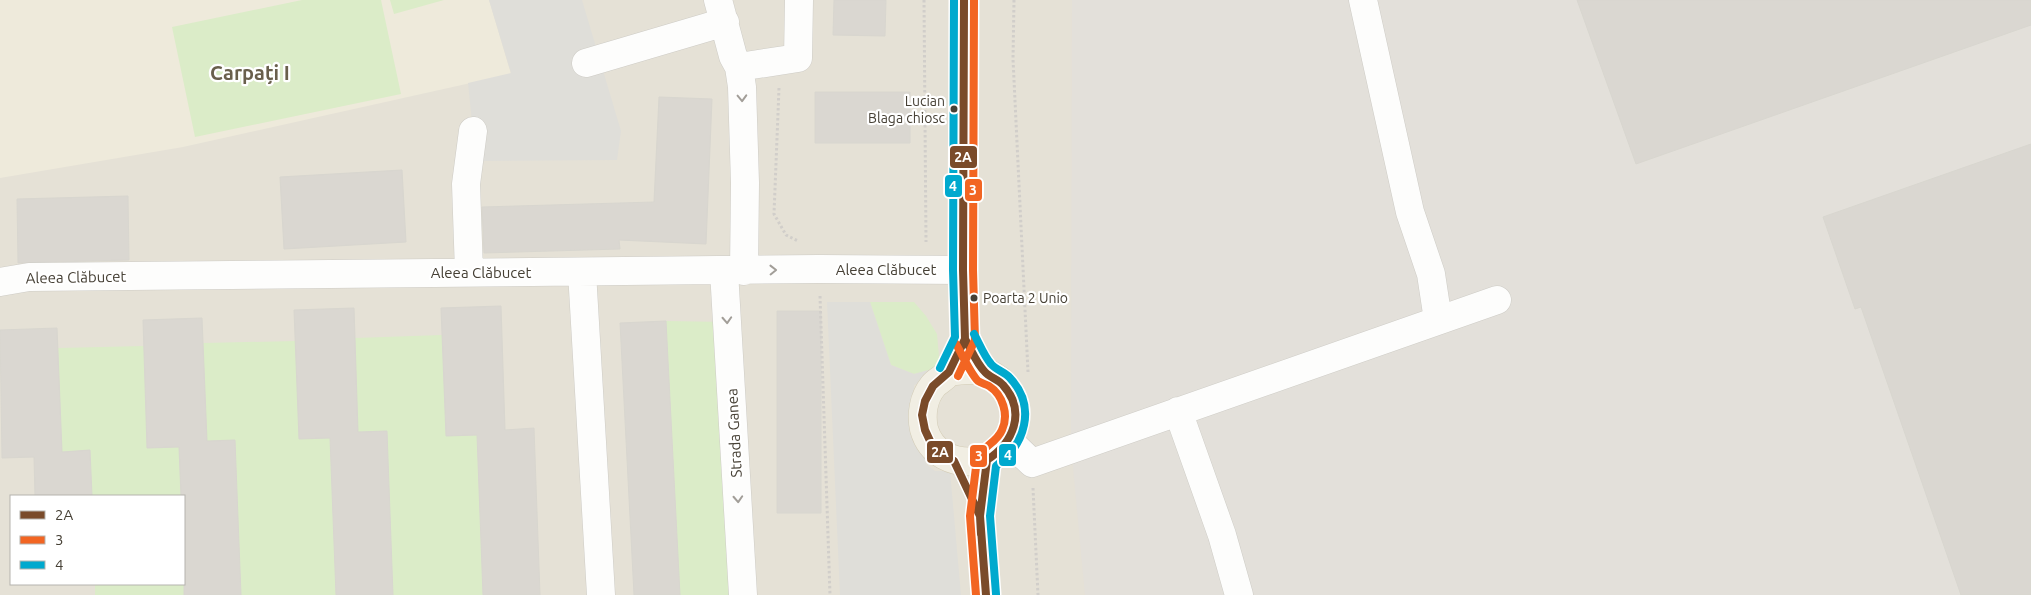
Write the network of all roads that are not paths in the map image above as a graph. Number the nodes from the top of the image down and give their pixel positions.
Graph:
1 (798, 0) edge
2 (964, 0) edge
3 (1363, 0) edge
4 (722, 11) edge
5 (586, 63) dead end
6 (738, 67) junction
7 (474, 132) dead end
8 (963, 270) junction
9 (734, 271) junction
10 (468, 272) junction
11 (582, 272) junction
12 (0, 282) edge
13 (1497, 300) dead end
14 (1438, 320) junction
15 (964, 339) junction
16 (948, 372) junction
17 (986, 372) junction
18 (1178, 411) junction
19 (1008, 440) junction
20 (987, 460) junction
21 (954, 461) junction
22 (980, 516) junction
23 (601, 595) edge
24 (743, 595) edge
25 (986, 595) edge
26 (1239, 595) edge

1 - 6 street
2 - 8 main road
3 - 14 street
4 - 5 street
4 - 6 street, Strada Ganea
6 -> 9 street, Strada Ganea
7 - 10 street
9 -> 8 street, Aleea Clăbucet
8 - 15 main road
9 - 11 street, Aleea Clăbucet
9 -> 24 street, Strada Ganea
10 - 11 street, Aleea Clăbucet
10 - 12 street, Aleea Clăbucet
11 - 23 street
13 - 14 street
14 - 18 street
15 - 16 main road
15 - 17 main road
16 - 17 main road
16 - 21 main road
17 - 19 main road
18 - 19 street
18 - 26 street
19 - 20 main road
20 - 21 main road
20 - 22 main road
21 - 22 main road
22 - 25 main road

